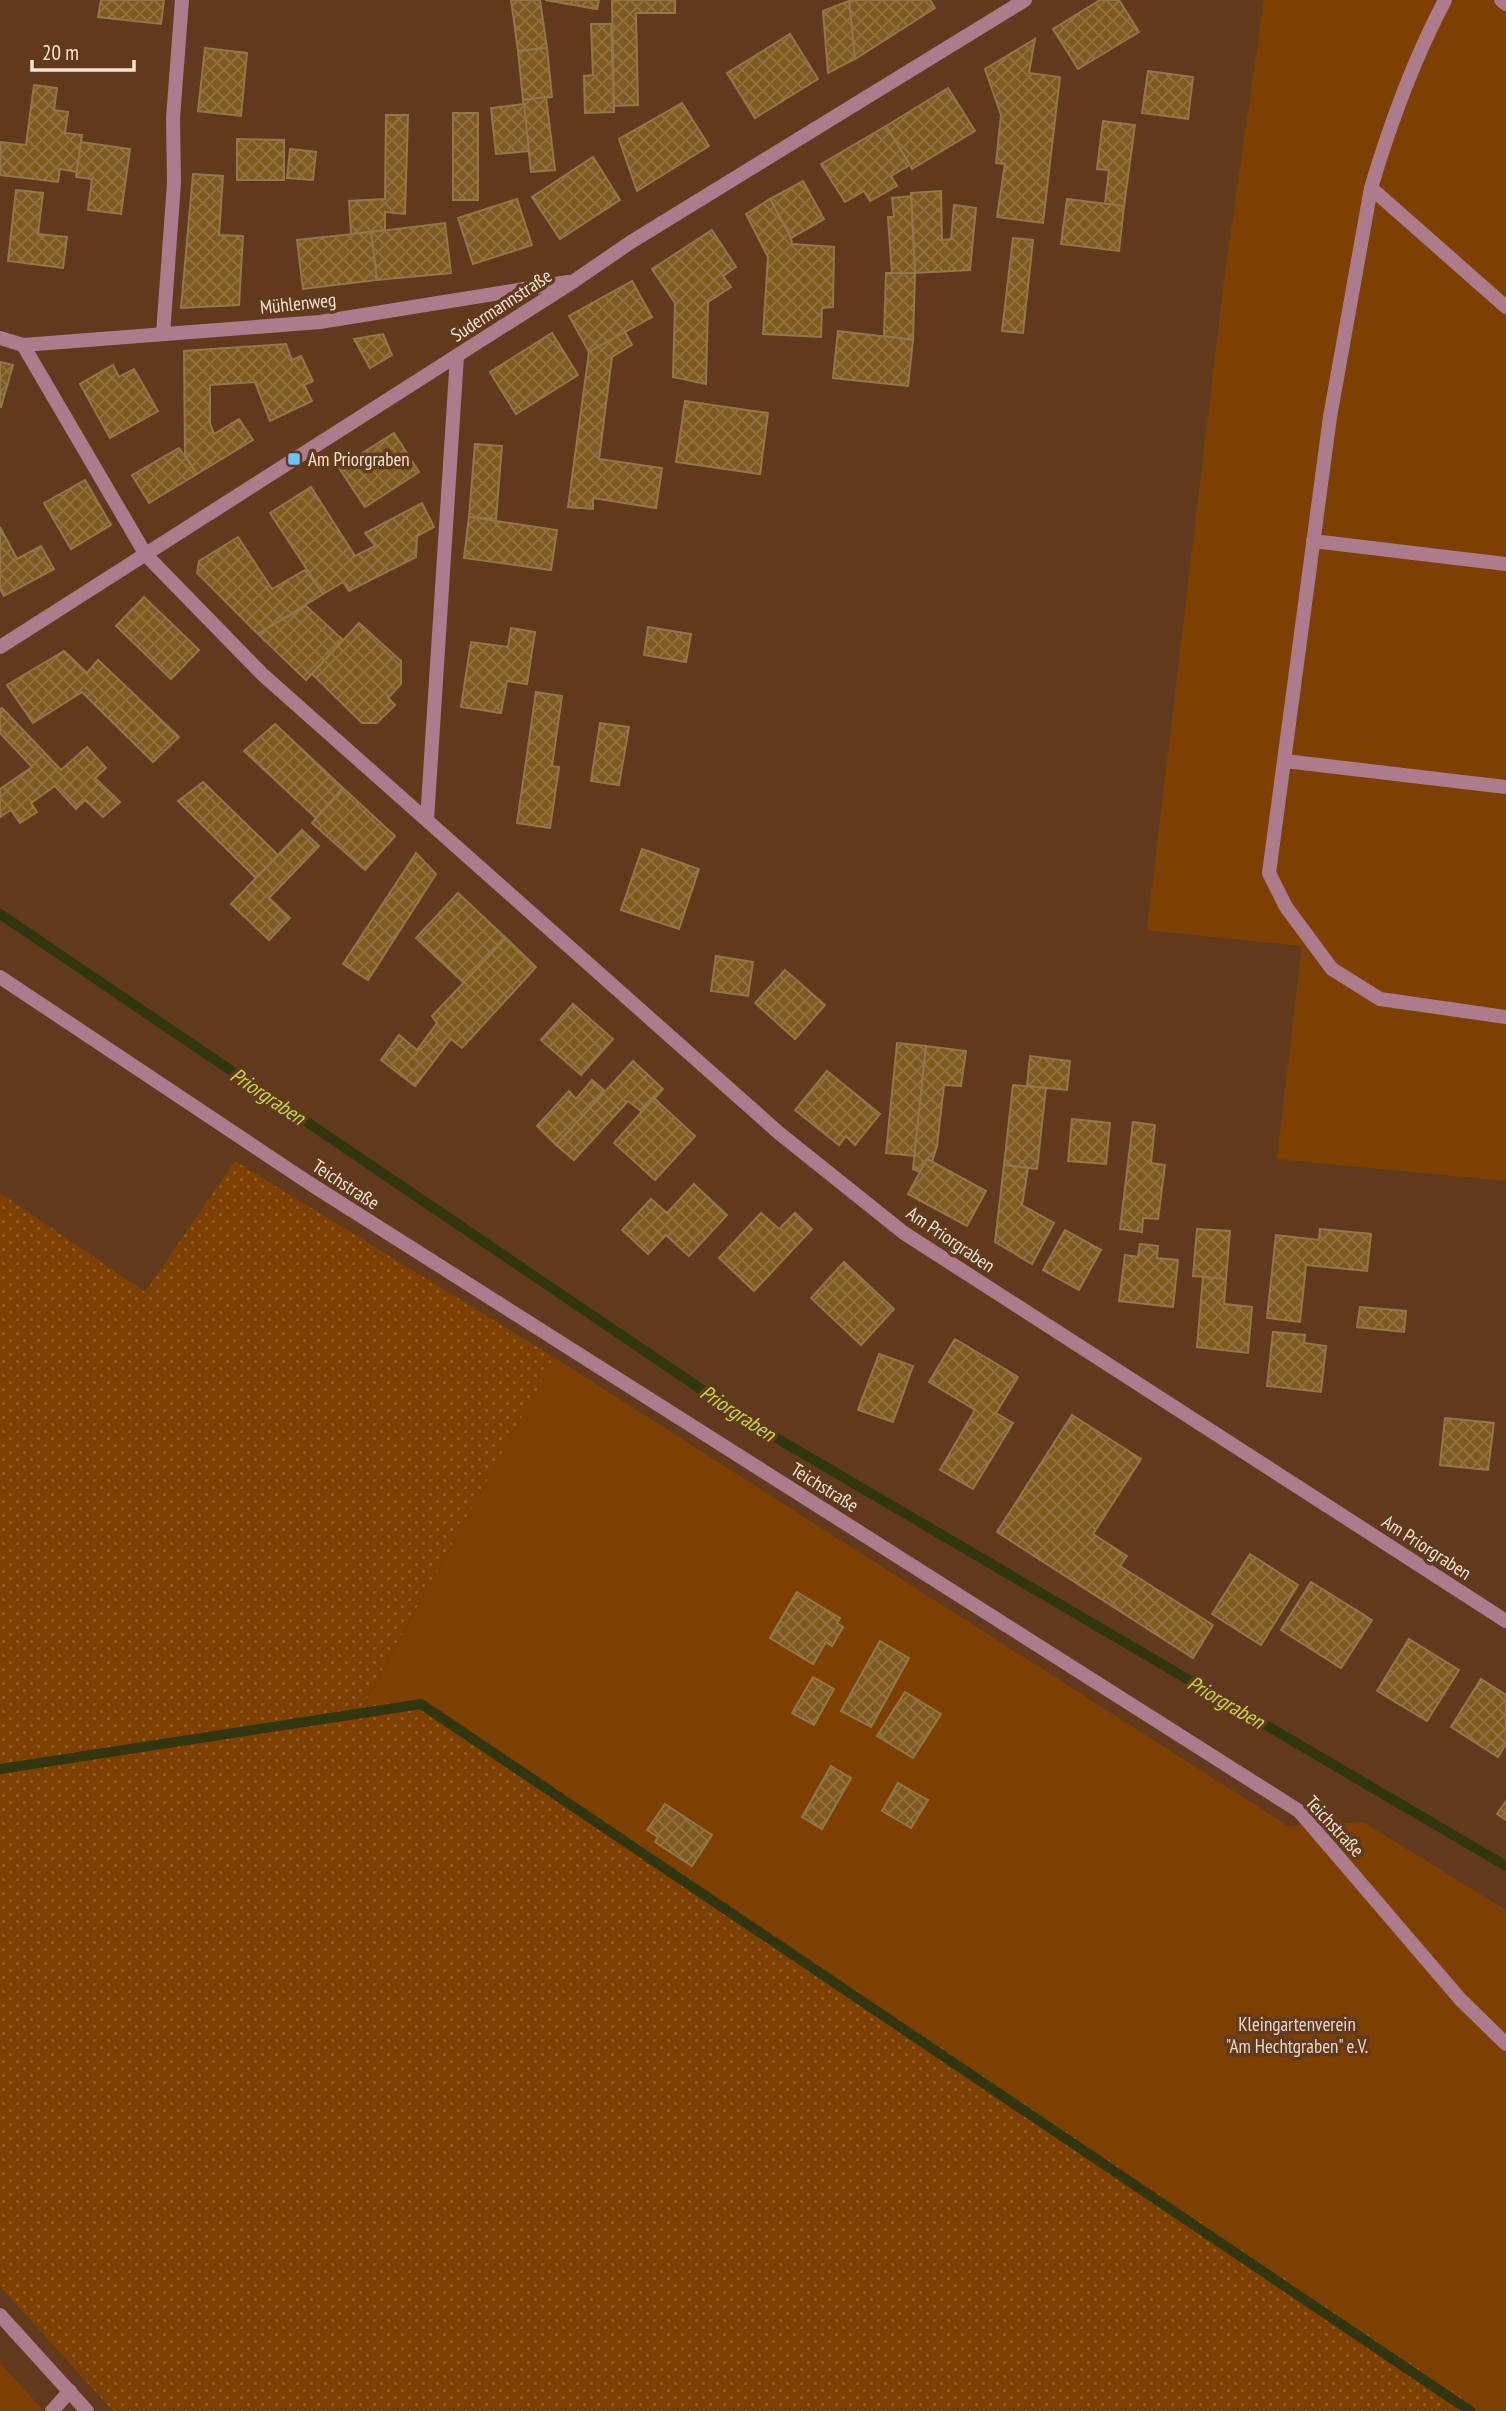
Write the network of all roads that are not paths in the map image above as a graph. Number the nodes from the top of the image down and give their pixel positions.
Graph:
1 (182, 0) edge
2 (1025, 0) edge
3 (1445, 0) edge
4 (1501, 0) edge
5 (1506, 4) edge
6 (1371, 188) junction
7 (574, 281) junction
8 (1506, 307) edge
9 (163, 334) junction
10 (0, 338) edge
11 (23, 345) junction
12 (457, 356) junction
13 (1313, 541) junction
14 (146, 555) junction
15 (1506, 564) edge
16 (0, 646) edge
17 (1285, 761) junction
18 (1506, 787) edge
19 (427, 820) junction
20 (0, 978) edge
21 (1506, 1017) edge
22 (1506, 1621) edge
23 (1506, 2044) edge
24 (0, 2315) edge
25 (70, 2392) junction
26 (52, 2411) edge
27 (87, 2411) edge

1 - 9 street
2 - 7 street, Sudermannstraße
3 - 6 street
4 - 5 street
6 - 8 street
6 - 13 street
7 - 9 street, Mühlenweg
7 - 12 street, Sudermannstraße
9 - 11 street, Mühlenweg
10 - 11 street, Mühlenweg
11 - 14 street
12 - 14 street, Sudermannstraße
12 - 19 street
13 - 15 street
13 - 17 street
14 - 16 street, Sudermannstraße
14 - 19 street, Am Priorgraben
17 - 18 street
17 - 21 street
19 - 22 street, Am Priorgraben
20 - 23 street, Teichstraße
24 - 25 street
25 - 26 street
25 - 27 street

